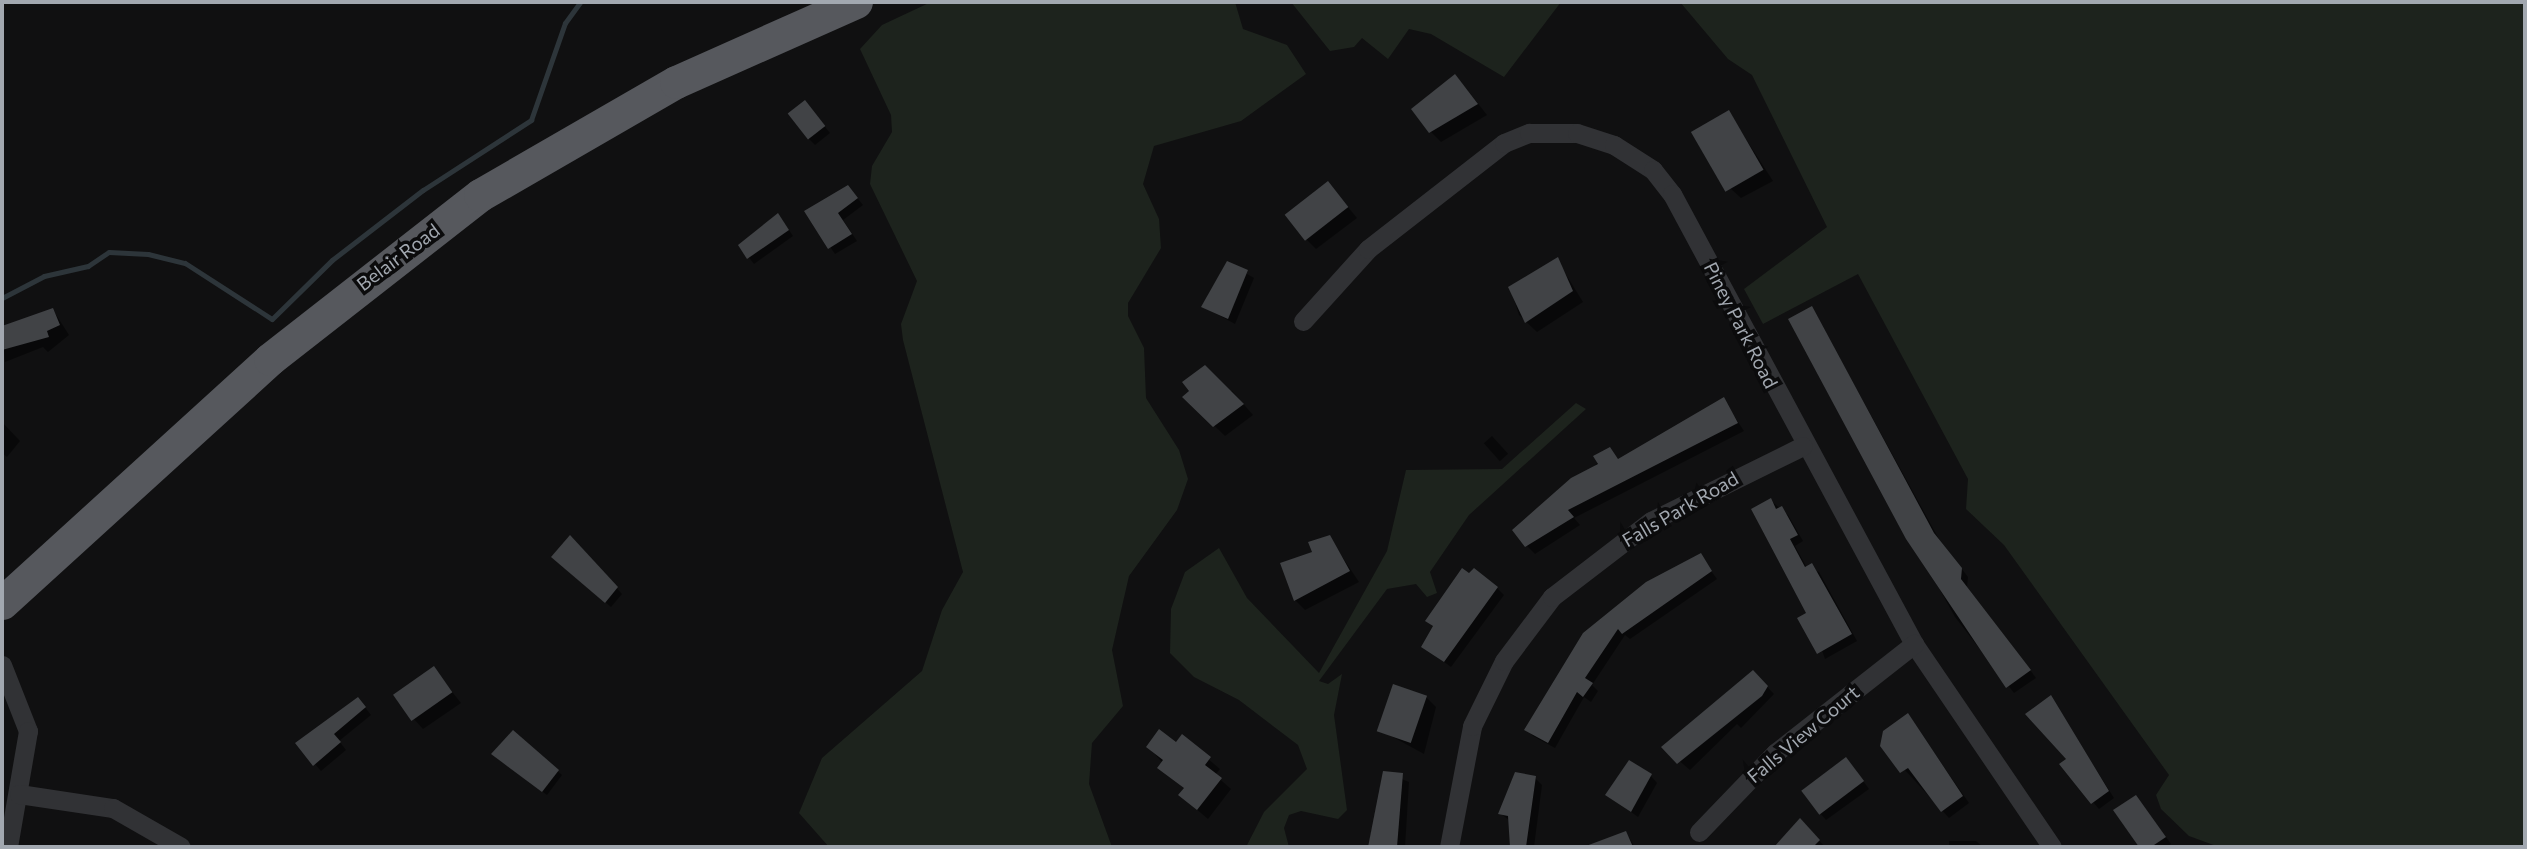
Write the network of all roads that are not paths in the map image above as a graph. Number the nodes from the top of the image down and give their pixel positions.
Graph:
1 (856, 2) edge
2 (1303, 321) dead end
3 (1802, 446) junction
4 (2, 603) edge
5 (1914, 644) junction
6 (2, 665) edge
7 (10, 698) edge
8 (19, 794) junction
9 (1699, 832) dead end
10 (8, 847) edge
11 (181, 847) edge
12 (1449, 847) edge
13 (2052, 847) edge

1 - 4 highway, Belair Road
2 - 3 street, Piney Park Road
3 - 5 street, Piney Park Road
3 - 12 street, Falls Park Road
5 - 9 street, Falls View Court
5 - 13 street, Piney Park Road
6 - 7 street
7 - 8 street
8 - 10 street
8 - 11 street

